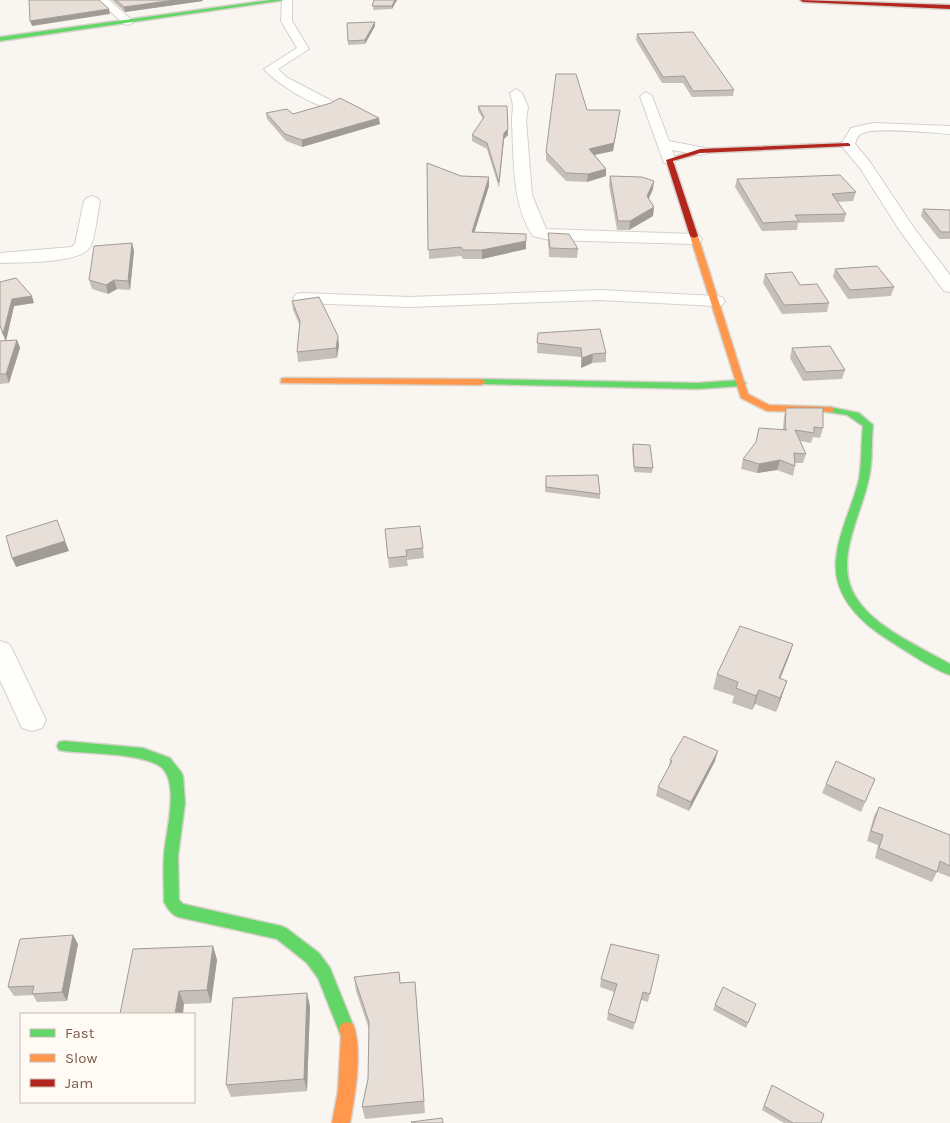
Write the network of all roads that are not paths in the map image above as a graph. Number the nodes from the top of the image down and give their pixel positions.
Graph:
1 (103, 0) edge
2 (282, 0) edge
3 (286, 0) edge
4 (803, 0) edge
5 (950, 7) edge
6 (128, 22) junction
7 (0, 39) edge
8 (516, 93) dead end
9 (646, 96) dead end
10 (327, 104) edge
11 (950, 130) edge
12 (664, 144) junction
13 (848, 144) junction
14 (700, 151) junction
15 (669, 160) junction
16 (92, 201) dead end
17 (694, 239) junction
18 (0, 258) edge
19 (942, 263) edge
20 (950, 287) edge
21 (302, 298) edge
22 (716, 301) junction
23 (284, 381) dead end
24 (741, 383) junction
25 (0, 651) edge
26 (950, 670) edge
27 (32, 720) dead end
28 (64, 746) dead end
29 (341, 1123) edge

1 - 6 street
2 - 6 street
3 - 10 street
4 - 5 street
6 - 7 street
8 - 17 street
9 - 12 street
11 - 13 street
12 - 14 street
12 - 15 street
13 - 14 street
13 - 19 street
14 - 15 street
15 - 17 street
16 - 18 street
17 - 22 street
19 - 20 street
21 - 22 street
22 - 24 street
23 - 24 street
24 - 26 street
25 - 27 street
28 - 29 street

